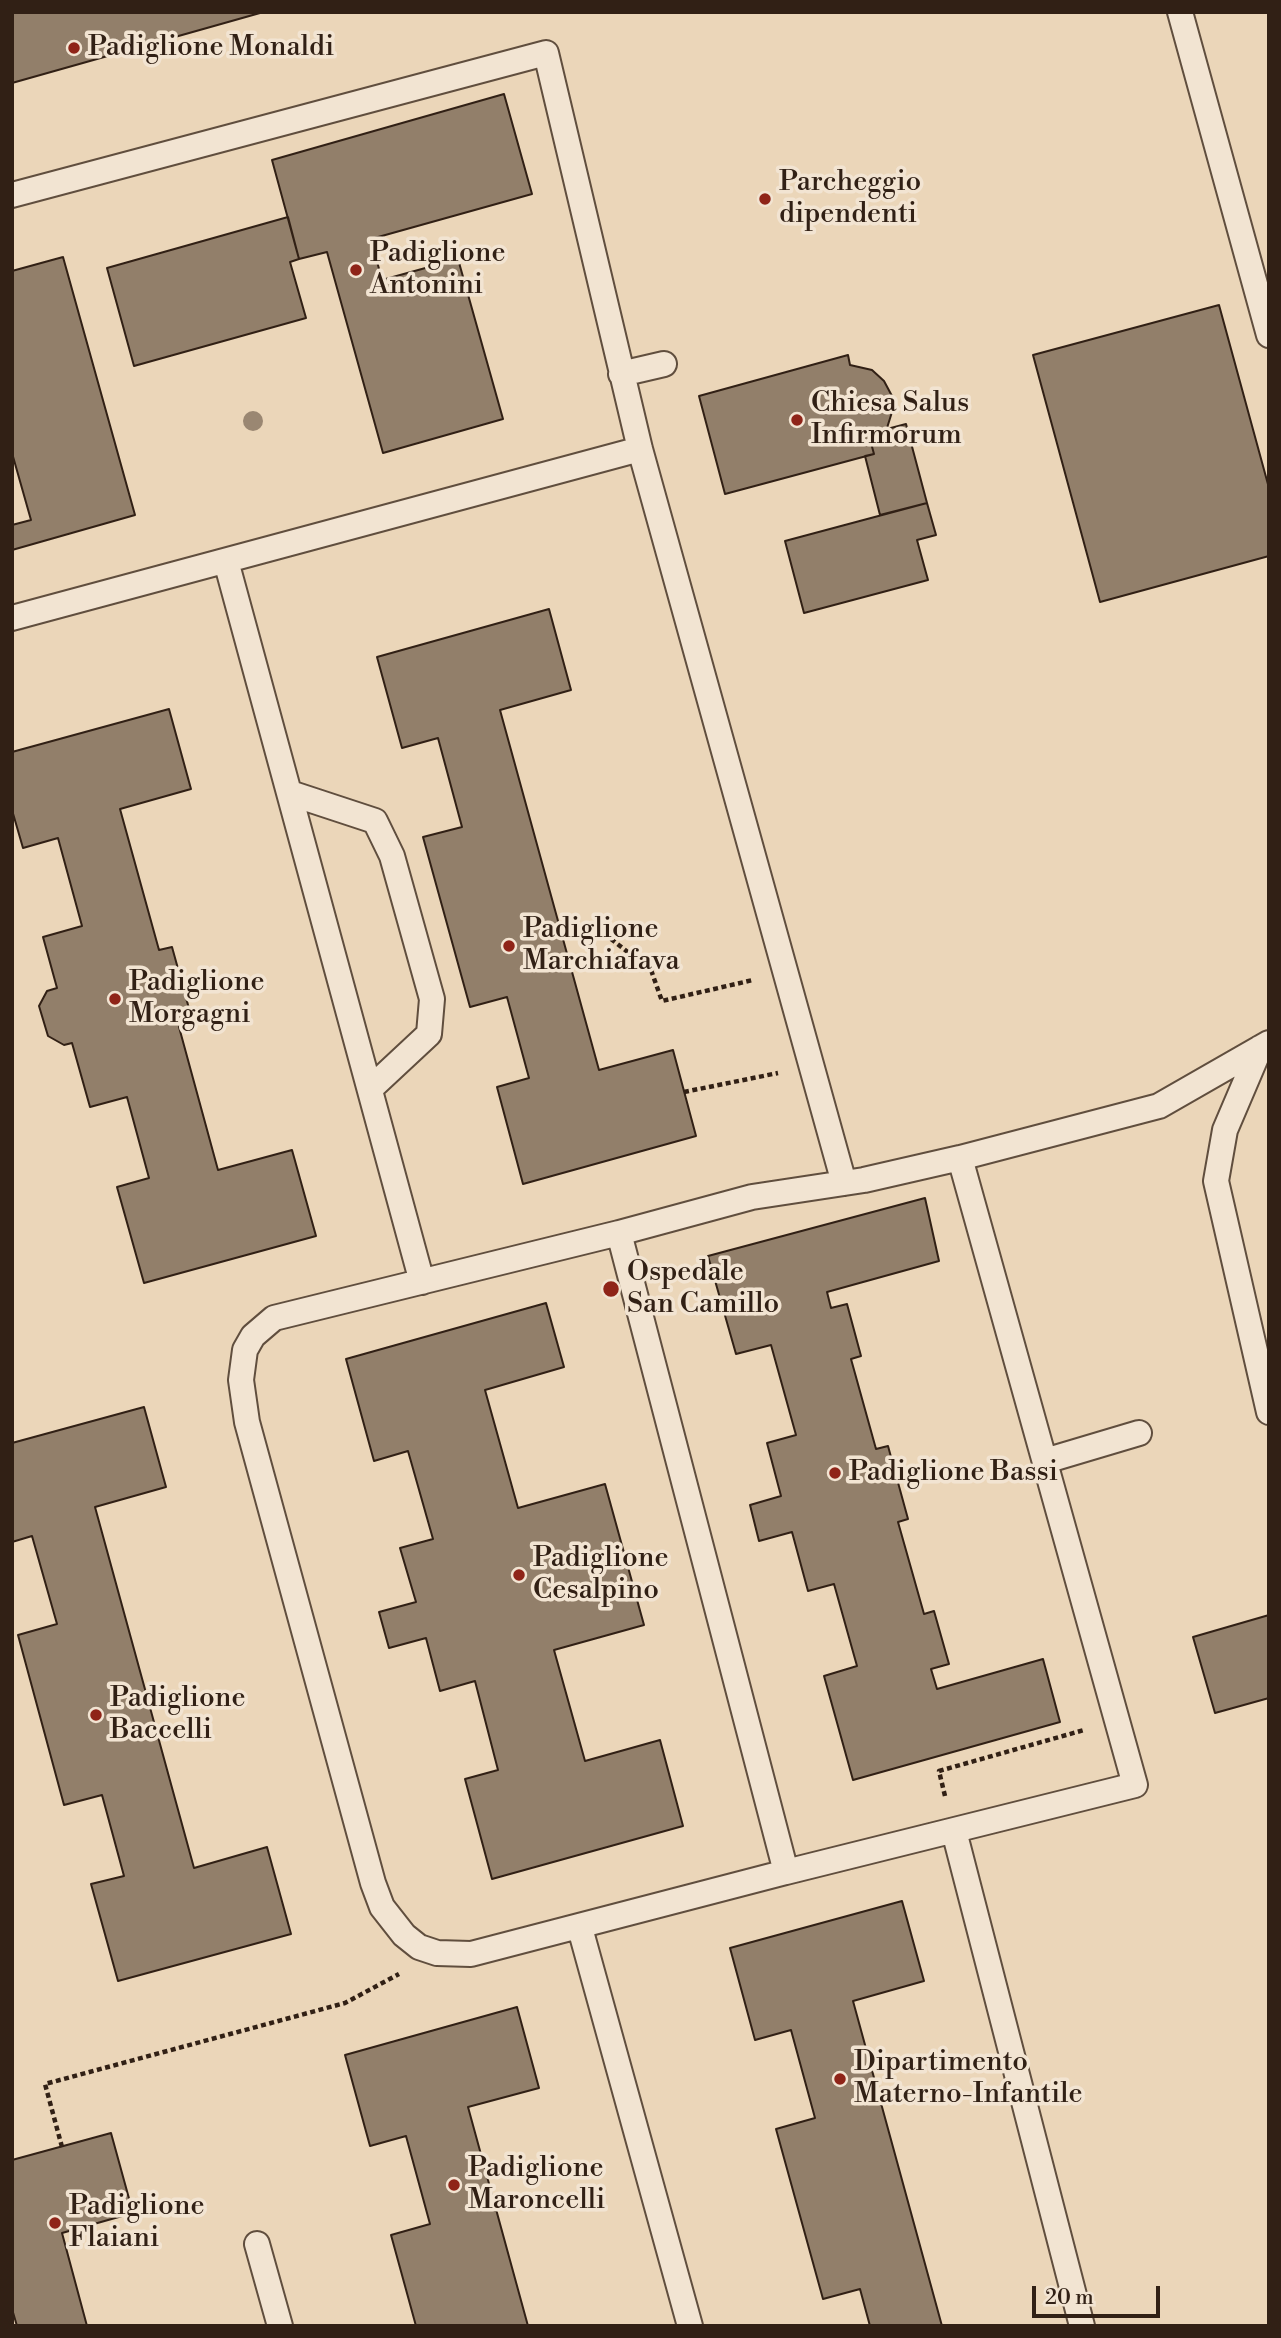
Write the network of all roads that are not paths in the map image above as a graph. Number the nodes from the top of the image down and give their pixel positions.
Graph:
1 (1180, 12) edge
2 (12, 195) edge
3 (1269, 335) edge
4 (664, 364) dead end
5 (621, 374) junction
6 (640, 449) junction
7 (226, 561) junction
8 (12, 618) edge
9 (290, 793) junction
10 (1264, 1045) edge
11 (370, 1089) junction
12 (960, 1158) junction
13 (844, 1183) junction
14 (619, 1233) junction
15 (422, 1282) junction
16 (1269, 1412) edge
17 (1139, 1433) dead end
18 (1045, 1461) junction
19 (954, 1831) junction
20 (786, 1872) junction
21 (580, 1928) junction
22 (257, 2244) dead end
23 (280, 2326) edge
24 (690, 2326) edge
25 (1082, 2326) edge

1 - 3 lane
2 - 5 lane
4 - 5 lane
5 - 6 lane
6 - 7 lane
6 - 13 lane
7 - 8 lane
7 - 9 lane
9 - 11 lane
9 - 11 lane
10 - 12 lane
10 - 16 lane
11 - 15 lane
12 - 13 lane
12 - 18 lane
13 - 14 lane
14 - 15 lane
14 - 20 lane
15 - 21 lane
17 - 18 lane
18 - 19 lane
19 - 20 lane
19 - 25 lane
20 - 21 lane
21 - 24 lane
22 - 23 lane

